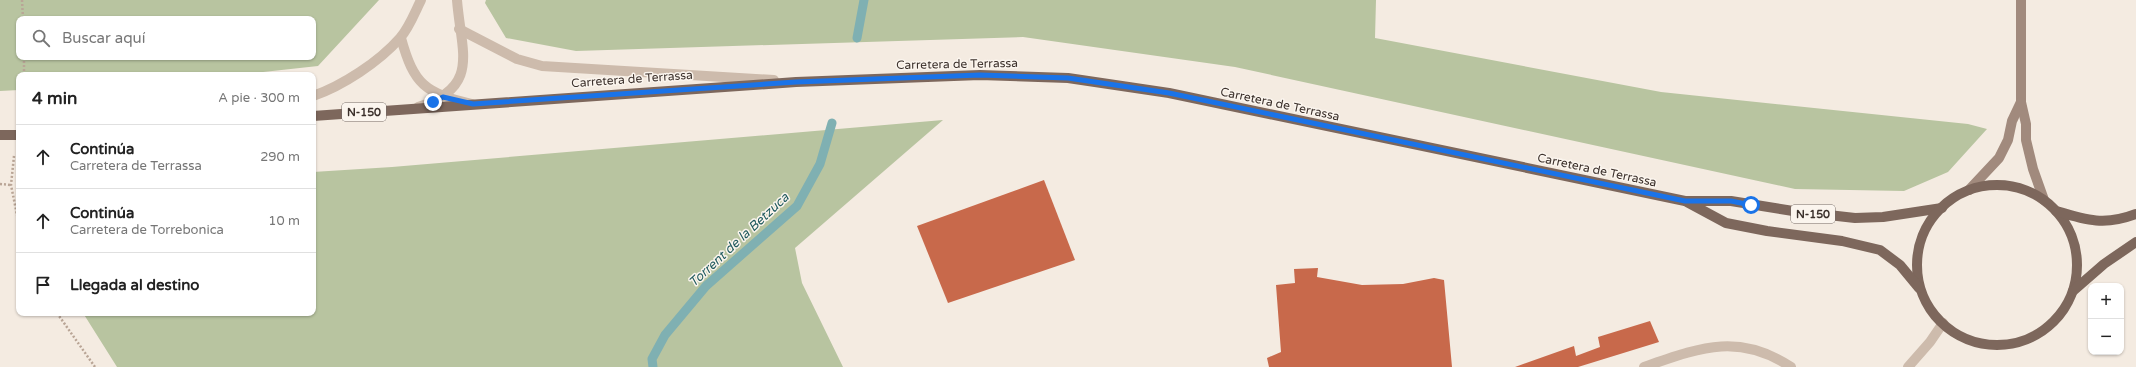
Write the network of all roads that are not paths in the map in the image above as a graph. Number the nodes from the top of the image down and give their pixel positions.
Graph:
1 (421, 0) edge
2 (457, 0) edge
3 (2021, 0) edge
4 (459, 29) junction
5 (401, 38) junction
6 (796, 82) junction
7 (316, 95) edge
8 (443, 97) junction
9 (2021, 102) junction
10 (473, 104) junction
11 (414, 108) junction
12 (316, 116) edge
13 (0, 135) edge
14 (16, 135) edge
15 (1969, 190) junction
16 (2044, 200) junction
17 (1685, 201) junction
18 (1942, 208) junction
19 (2056, 211) junction
20 (2136, 214) edge
21 (2136, 242) edge
22 (1922, 291) junction
23 (2073, 291) junction
24 (1942, 323) junction
25 (1644, 367) edge
26 (1791, 367) edge
27 (1908, 367) edge

1 - 5 street
2 - 4 street
3 - 9 street
4 - 6 street
4 - 8 street
5 - 7 street
5 - 8 street
6 - 10 main road, Carretera de Terrassa / N-150
6 - 17 main road, Carretera de Terrassa / N-150
8 - 10 street
8 - 11 street
9 - 15 street
9 - 16 street
10 - 11 main road, Carretera de Terrassa / N-150
11 - 12 main road, Carretera de Terrassa / N-150
13 - 14 main road
15 - 16 main road, N-150
15 - 18 main road, N-150
16 - 19 main road, N-150
17 - 18 main road, Carretera de Terrassa / N-150
17 - 22 main road, Carretera de Terrassa / N-150
18 - 22 main road, N-150
19 - 20 main road, N-150
19 - 23 main road, N-150
21 - 23 main road, N-150
22 - 24 main road, N-150
23 - 24 main road, N-150
24 - 27 street
25 - 26 street

